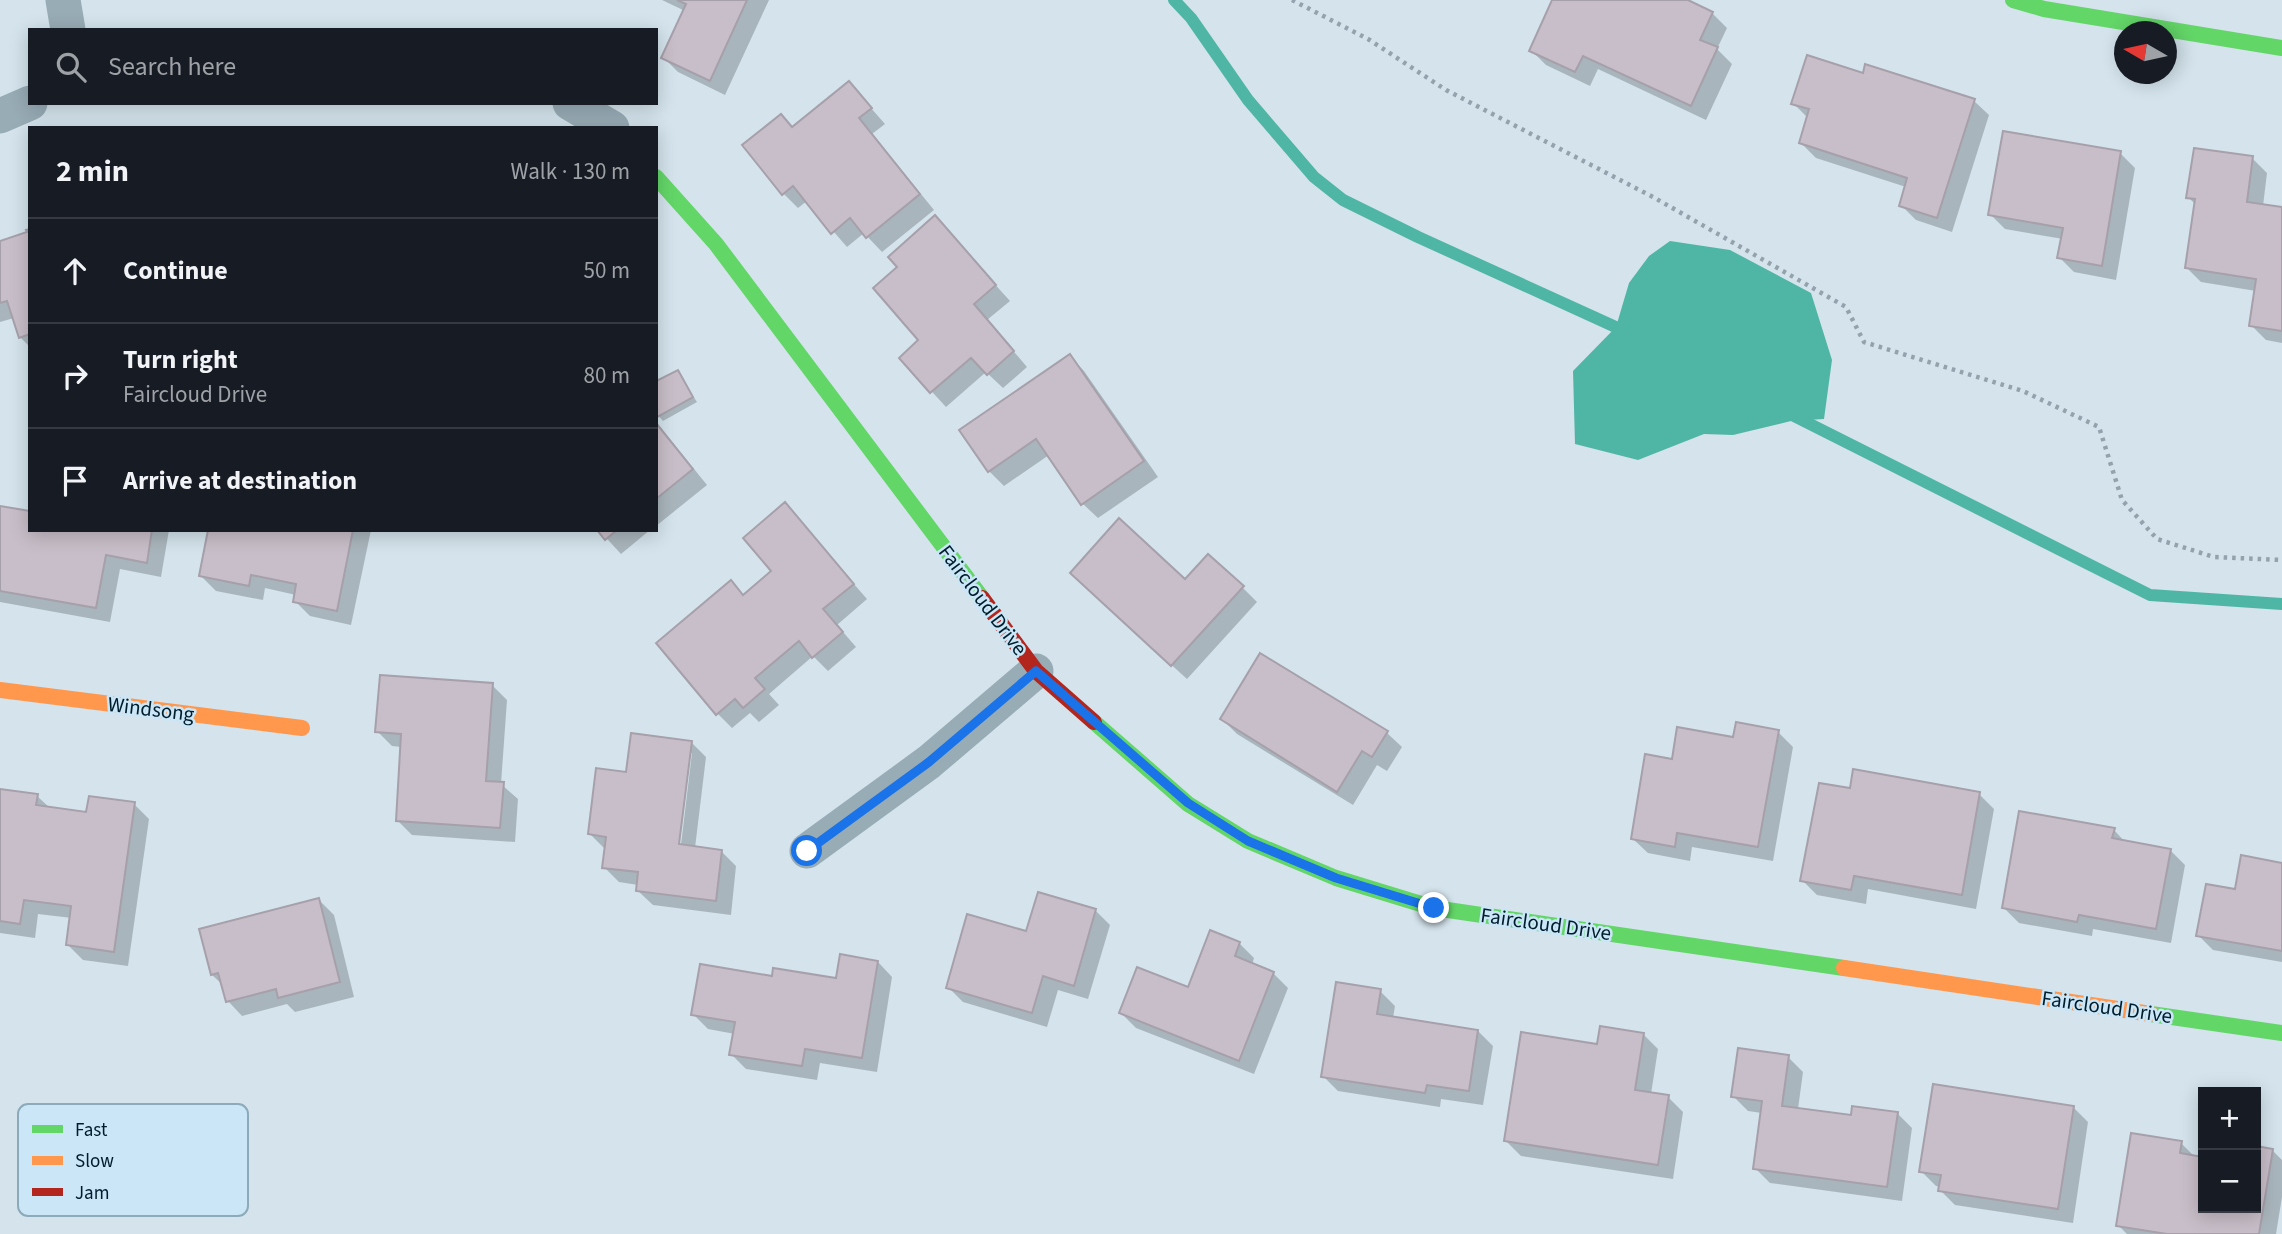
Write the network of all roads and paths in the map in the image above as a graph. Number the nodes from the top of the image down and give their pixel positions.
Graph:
1 (63, 0) edge
2 (1292, 0) edge
3 (2013, 0) edge
4 (68, 28) edge
5 (2282, 48) edge
6 (28, 104) edge
7 (573, 105) edge
8 (0, 116) edge
9 (609, 126) edge
10 (658, 179) edge
11 (2282, 560) edge
12 (1036, 671) junction
13 (0, 690) edge
14 (302, 728) dead end
15 (807, 851) dead end
16 (2282, 1032) edge

1 - 4 street
2 - 11 path
3 - 5 street
6 - 8 street
7 - 9 street
10 - 12 street, Faircloud Drive
12 - 15 street
12 - 16 street, Faircloud Drive
13 - 14 street, Windsong

